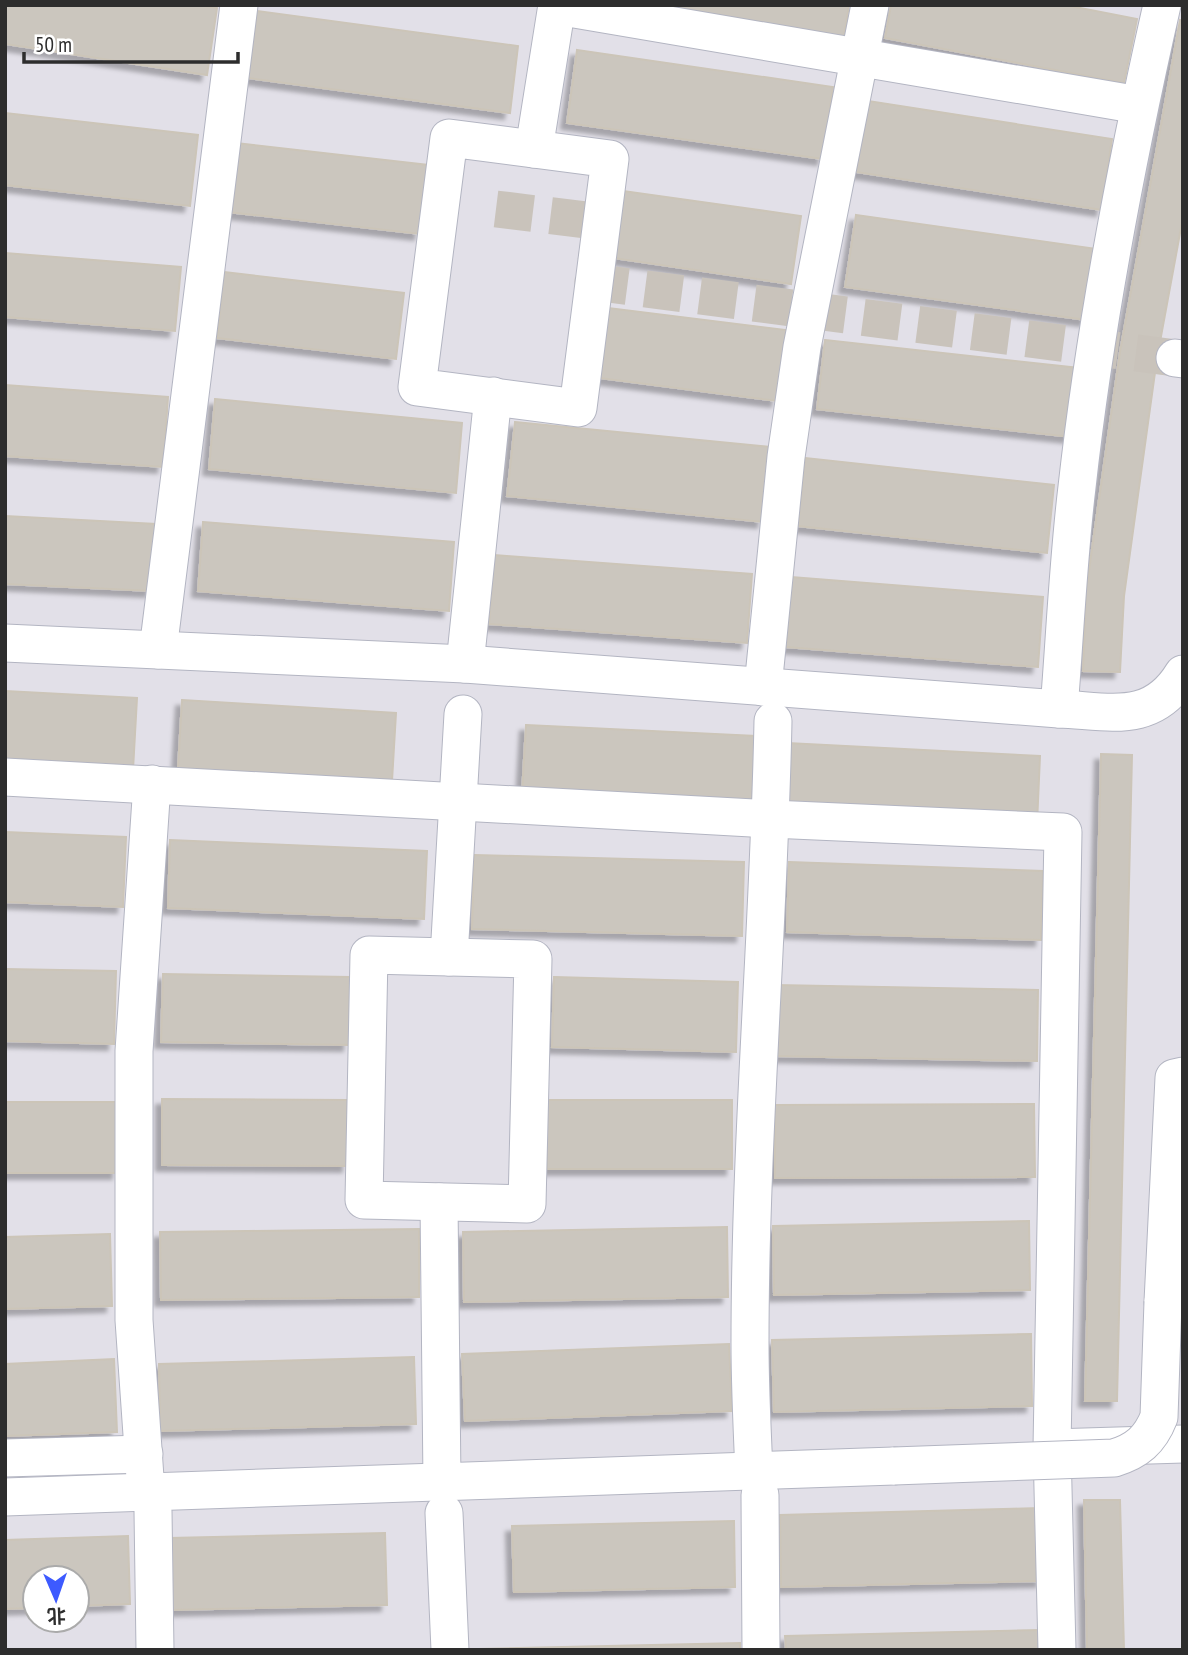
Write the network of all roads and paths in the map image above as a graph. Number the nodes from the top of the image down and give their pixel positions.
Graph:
1 (239, 5) edge
2 (870, 5) edge
3 (1162, 5) edge
4 (557, 6) edge
5 (859, 58) junction
6 (1139, 105) junction
7 (534, 149) junction
8 (493, 396) junction
9 (5, 643) edge
10 (158, 650) junction
11 (465, 664) junction
12 (1183, 674) edge
13 (768, 704) junction
14 (1059, 709) junction
15 (463, 715) dead end
16 (5, 777) edge
17 (152, 784) junction
18 (458, 803) junction
19 (771, 820) junction
20 (449, 957) junction
21 (1183, 1076) edge
22 (439, 1202) junction
23 (1183, 1444) edge
24 (1052, 1448) junction
25 (144, 1454) junction
26 (5, 1458) edge
27 (757, 1483) junction
28 (5, 1497) edge
29 (443, 1497) junction
30 (150, 1502) junction
31 (155, 1650) edge
32 (450, 1650) edge
33 (761, 1650) edge
34 (1056, 1650) edge

1 - 10 lane
2 - 5 lane
3 - 6 lane
4 - 5 lane
4 - 7 lane
5 - 6 lane
5 - 13 lane
6 - 14 lane
7 - 8 lane
7 - 8 lane
8 - 11 lane
9 - 10 lane
10 - 11 lane
11 - 13 lane
12 - 14 lane
13 - 14 lane
13 - 19 lane
15 - 18 lane
16 - 17 lane
17 - 18 lane
17 - 25 lane
18 - 19 lane
18 - 20 lane
19 - 24 lane
19 - 27 lane
20 - 22 lane
20 - 22 lane
21 - 27 lane, bridge
22 - 29 lane
23 - 24 lane
24 - 34 lane
25 - 26 lane
25 - 30 lane
27 - 29 lane
27 - 33 lane
28 - 30 lane
29 - 30 lane
29 - 32 lane
30 - 31 lane

